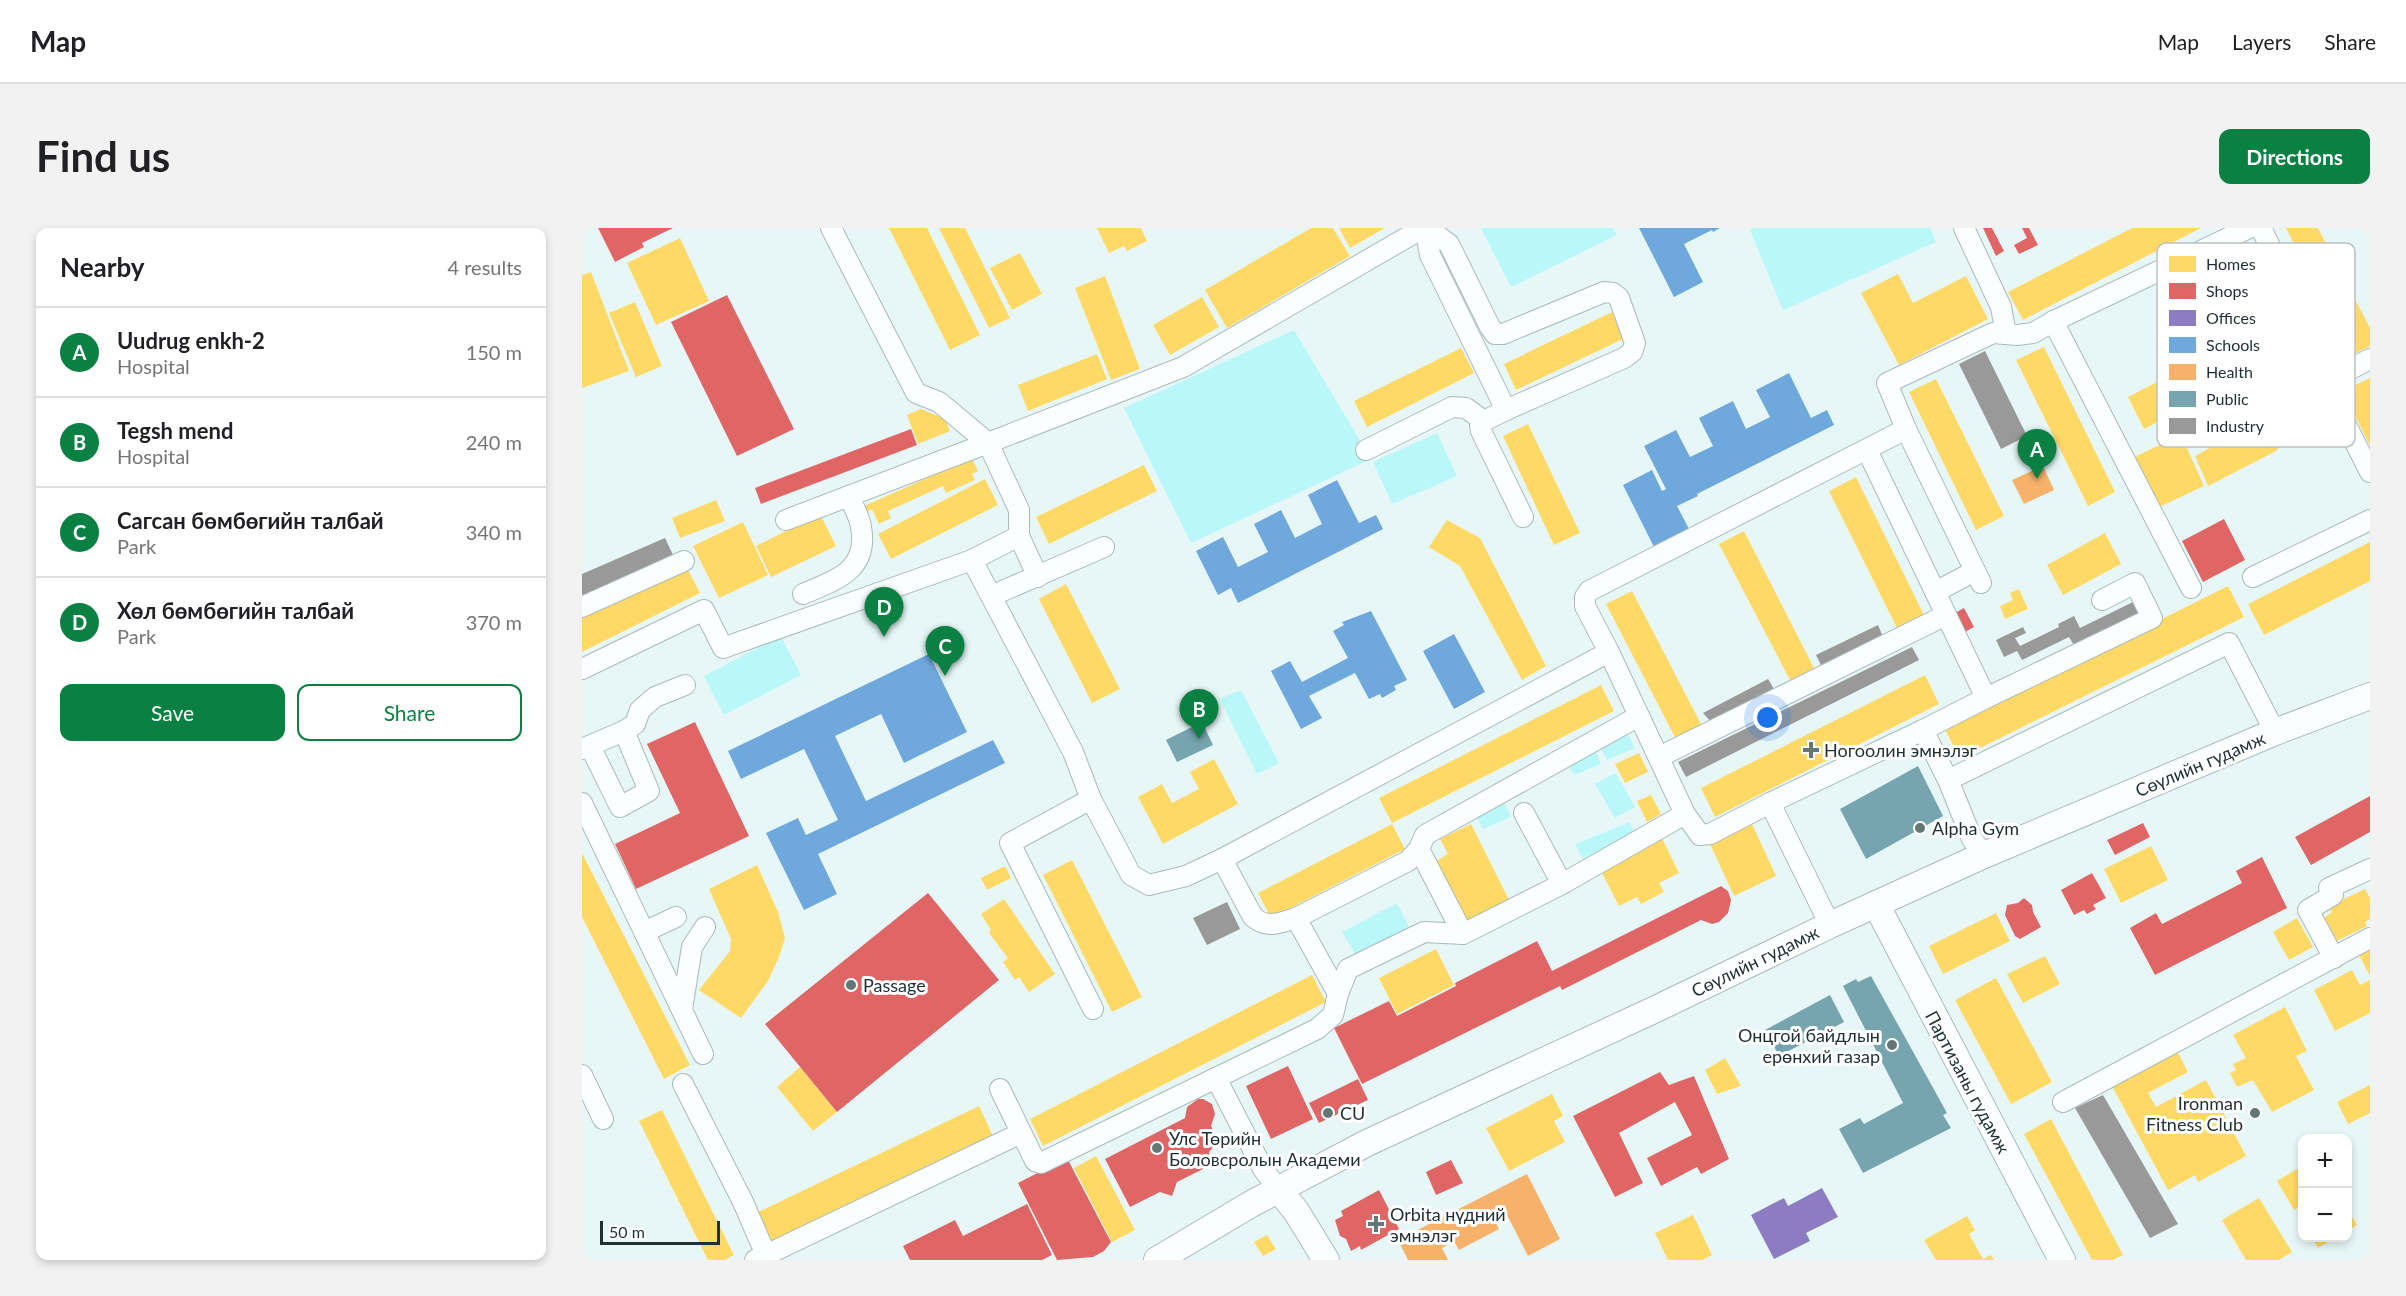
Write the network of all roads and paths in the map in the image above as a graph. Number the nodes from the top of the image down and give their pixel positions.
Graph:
1 (831, 228) edge
2 (1425, 228) edge
3 (1964, 228) edge
4 (2249, 228) edge
5 (2261, 228) edge
6 (2217, 243) edge
7 (2268, 243) edge
8 (2157, 272) edge
9 (2053, 321) junction
10 (2006, 334) junction
11 (2370, 359) edge
12 (2355, 367) edge
13 (1506, 410) junction
14 (1484, 421) junction
15 (1906, 429) junction
16 (988, 443) junction
17 (2355, 443) edge
18 (1366, 450) dead end
19 (1867, 450) junction
20 (2370, 472) edge
21 (849, 496) junction
22 (1523, 517) dead end
23 (786, 520) dead end
24 (2370, 520) edge
25 (1019, 536) junction
26 (1104, 547) dead end
27 (972, 560) junction
28 (684, 561) dead end
29 (1038, 577) junction
30 (2253, 577) dead end
31 (2191, 588) dead end
32 (1935, 592) junction
33 (803, 594) dead end
34 (991, 596) junction
35 (2102, 600) dead end
36 (582, 607) edge
37 (1946, 615) junction
38 (1609, 652) junction
39 (582, 669) edge
40 (685, 685) dead end
41 (2370, 696) edge
42 (1986, 698) junction
43 (1639, 716) junction
44 (1923, 730) junction
45 (624, 731) junction
46 (2275, 732) junction
47 (586, 747) edge
48 (1659, 758) junction
49 (1948, 780) junction
50 (1091, 799) junction
51 (582, 803) edge
52 (1770, 803) junction
53 (1524, 813) dead end
54 (1685, 814) junction
55 (1419, 849) junction
56 (1984, 855) junction
57 (1222, 859) junction
58 (2370, 869) edge
59 (1562, 884) junction
60 (1876, 904) junction
61 (676, 917) dead end
62 (1296, 918) junction
63 (1830, 925) junction
64 (705, 927) dead end
65 (644, 932) junction
66 (1462, 934) junction
67 (2370, 938) edge
68 (2334, 958) junction
69 (1338, 994) junction
70 (682, 1009) junction
71 (1093, 1009) dead end
72 (703, 1054) dead end
73 (582, 1075) edge
74 (1216, 1078) junction
75 (683, 1084) dead end
76 (1000, 1089) dead end
77 (2063, 1102) dead end
78 (603, 1119) dead end
79 (1021, 1133) junction
80 (1278, 1190) junction
81 (760, 1257) edge
82 (1157, 1260) edge
83 (1326, 1260) edge
84 (2062, 1260) edge

1 - 16 street
2 - 13 street
2 - 13 street
2 - 16 street
3 - 10 street
4 - 6 street
5 - 7 street
8 - 9 street
9 - 10 street
9 - 31 street
10 - 15 street
11 - 12 street
13 - 14 street
14 - 18 street
14 - 22 street
15 - 19 street
15 - 32 street
16 - 21 street
16 - 25 street
17 - 20 street
19 - 32 street
19 - 38 street
21 - 23 street
21 - 33 street
24 - 30 street
25 - 27 street
25 - 29 street
26 - 29 street
27 - 34 street
27 - 39 street
28 - 36 street
29 - 34 street
32 - 37 street
34 - 50 street
35 - 42 street
37 - 42 street
37 - 48 street
38 - 43 street
38 - 57 street
40 - 45 street
41 - 46 main road, Сөүлийн гудамж
42 - 44 street
43 - 48 street
43 - 55 street
44 - 49 street
44 - 52 street
45 - 47 street
45 - 47 street
46 - 49 street
46 - 56 main road, Сөүлийн гудамж
48 - 54 street
49 - 56 street
50 - 57 street
50 - 71 street
51 - 65 street
52 - 54 street
52 - 63 street
53 - 59 street
54 - 59 street
55 - 62 street
55 - 66 street
56 - 60 main road, Сөүлийн гудамж
57 - 62 street
58 - 68 street
59 - 66 street
60 - 63 main road, Сөүлийн гудамж
60 - 84 main road, Партизаны гудамж
61 - 65 street
62 - 69 street
63 - 80 main road, Сөүлийн гудамж
64 - 70 street
65 - 70 street
66 - 69 street
67 - 68 street
68 - 77 street
69 - 74 street
70 - 72 street
73 - 78 street
74 - 79 street
74 - 80 street
75 - 81 street
76 - 79 street
79 - 81 street
80 - 82 main road, Сөүлийн гудамж
80 - 83 main road

